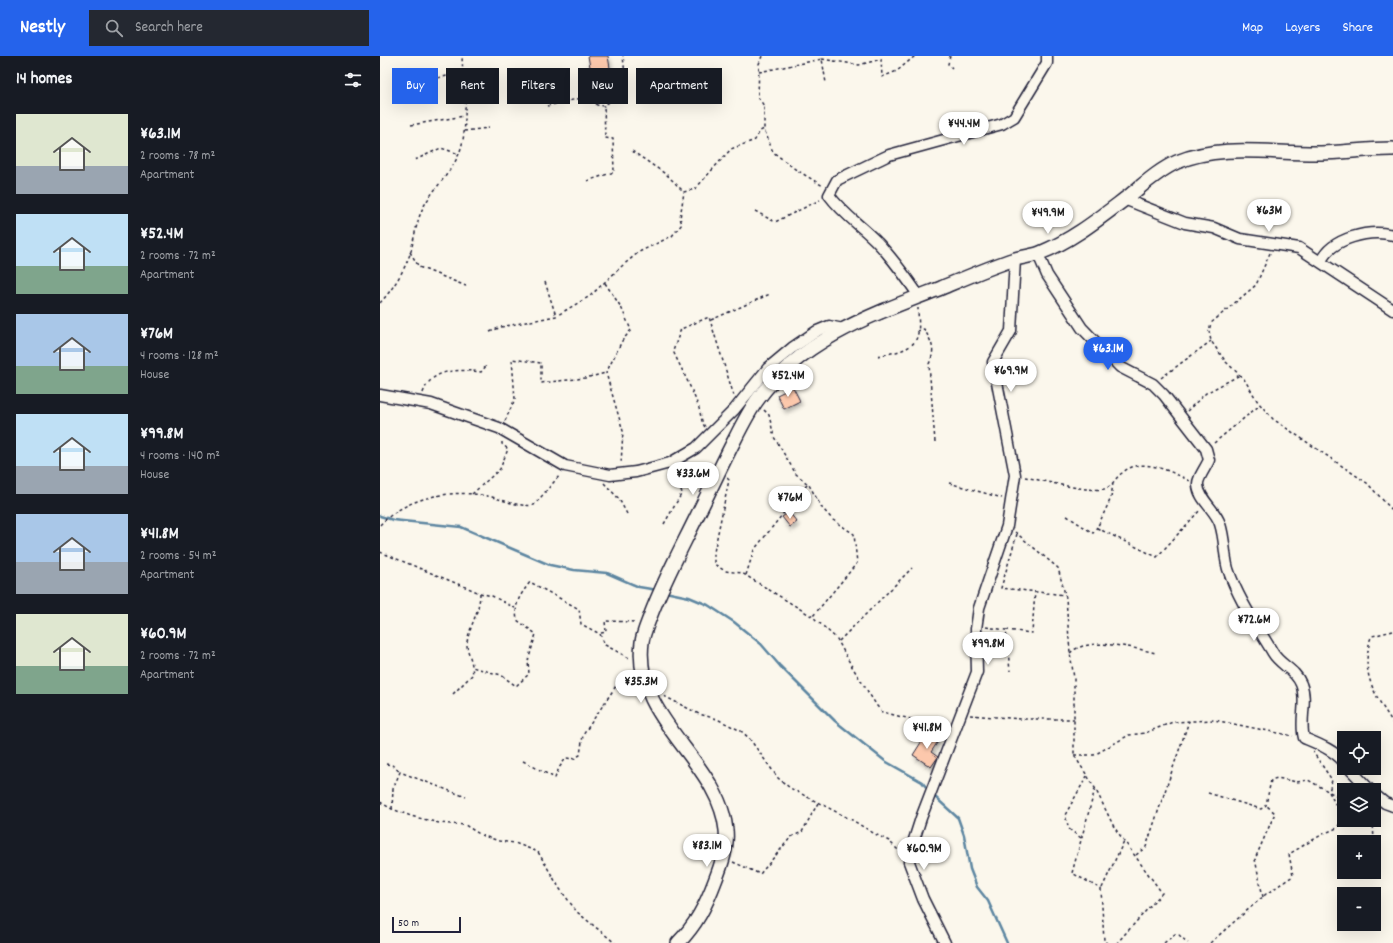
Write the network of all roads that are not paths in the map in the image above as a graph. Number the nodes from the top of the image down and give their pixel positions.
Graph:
1 (1047, 56) edge
2 (1393, 148) edge
3 (1124, 199) junction
4 (1393, 235) edge
5 (1038, 254) junction
6 (1015, 259) junction
7 (1321, 261) junction
8 (919, 296) junction
9 (1393, 310) edge
10 (843, 329) junction
11 (380, 395) edge
12 (1337, 755) edge
13 (1356, 775) edge
14 (1363, 783) edge
15 (1381, 800) edge
16 (1393, 806) edge
17 (678, 943) edge
18 (945, 943) edge

1 - 8 street
2 - 3 street
3 - 5 street
3 - 7 street
4 - 7 street
5 - 6 street
5 - 12 street
6 - 8 street
6 - 18 street
7 - 9 street
8 - 10 street
10 - 11 street
10 - 17 street
13 - 14 street
15 - 16 street

